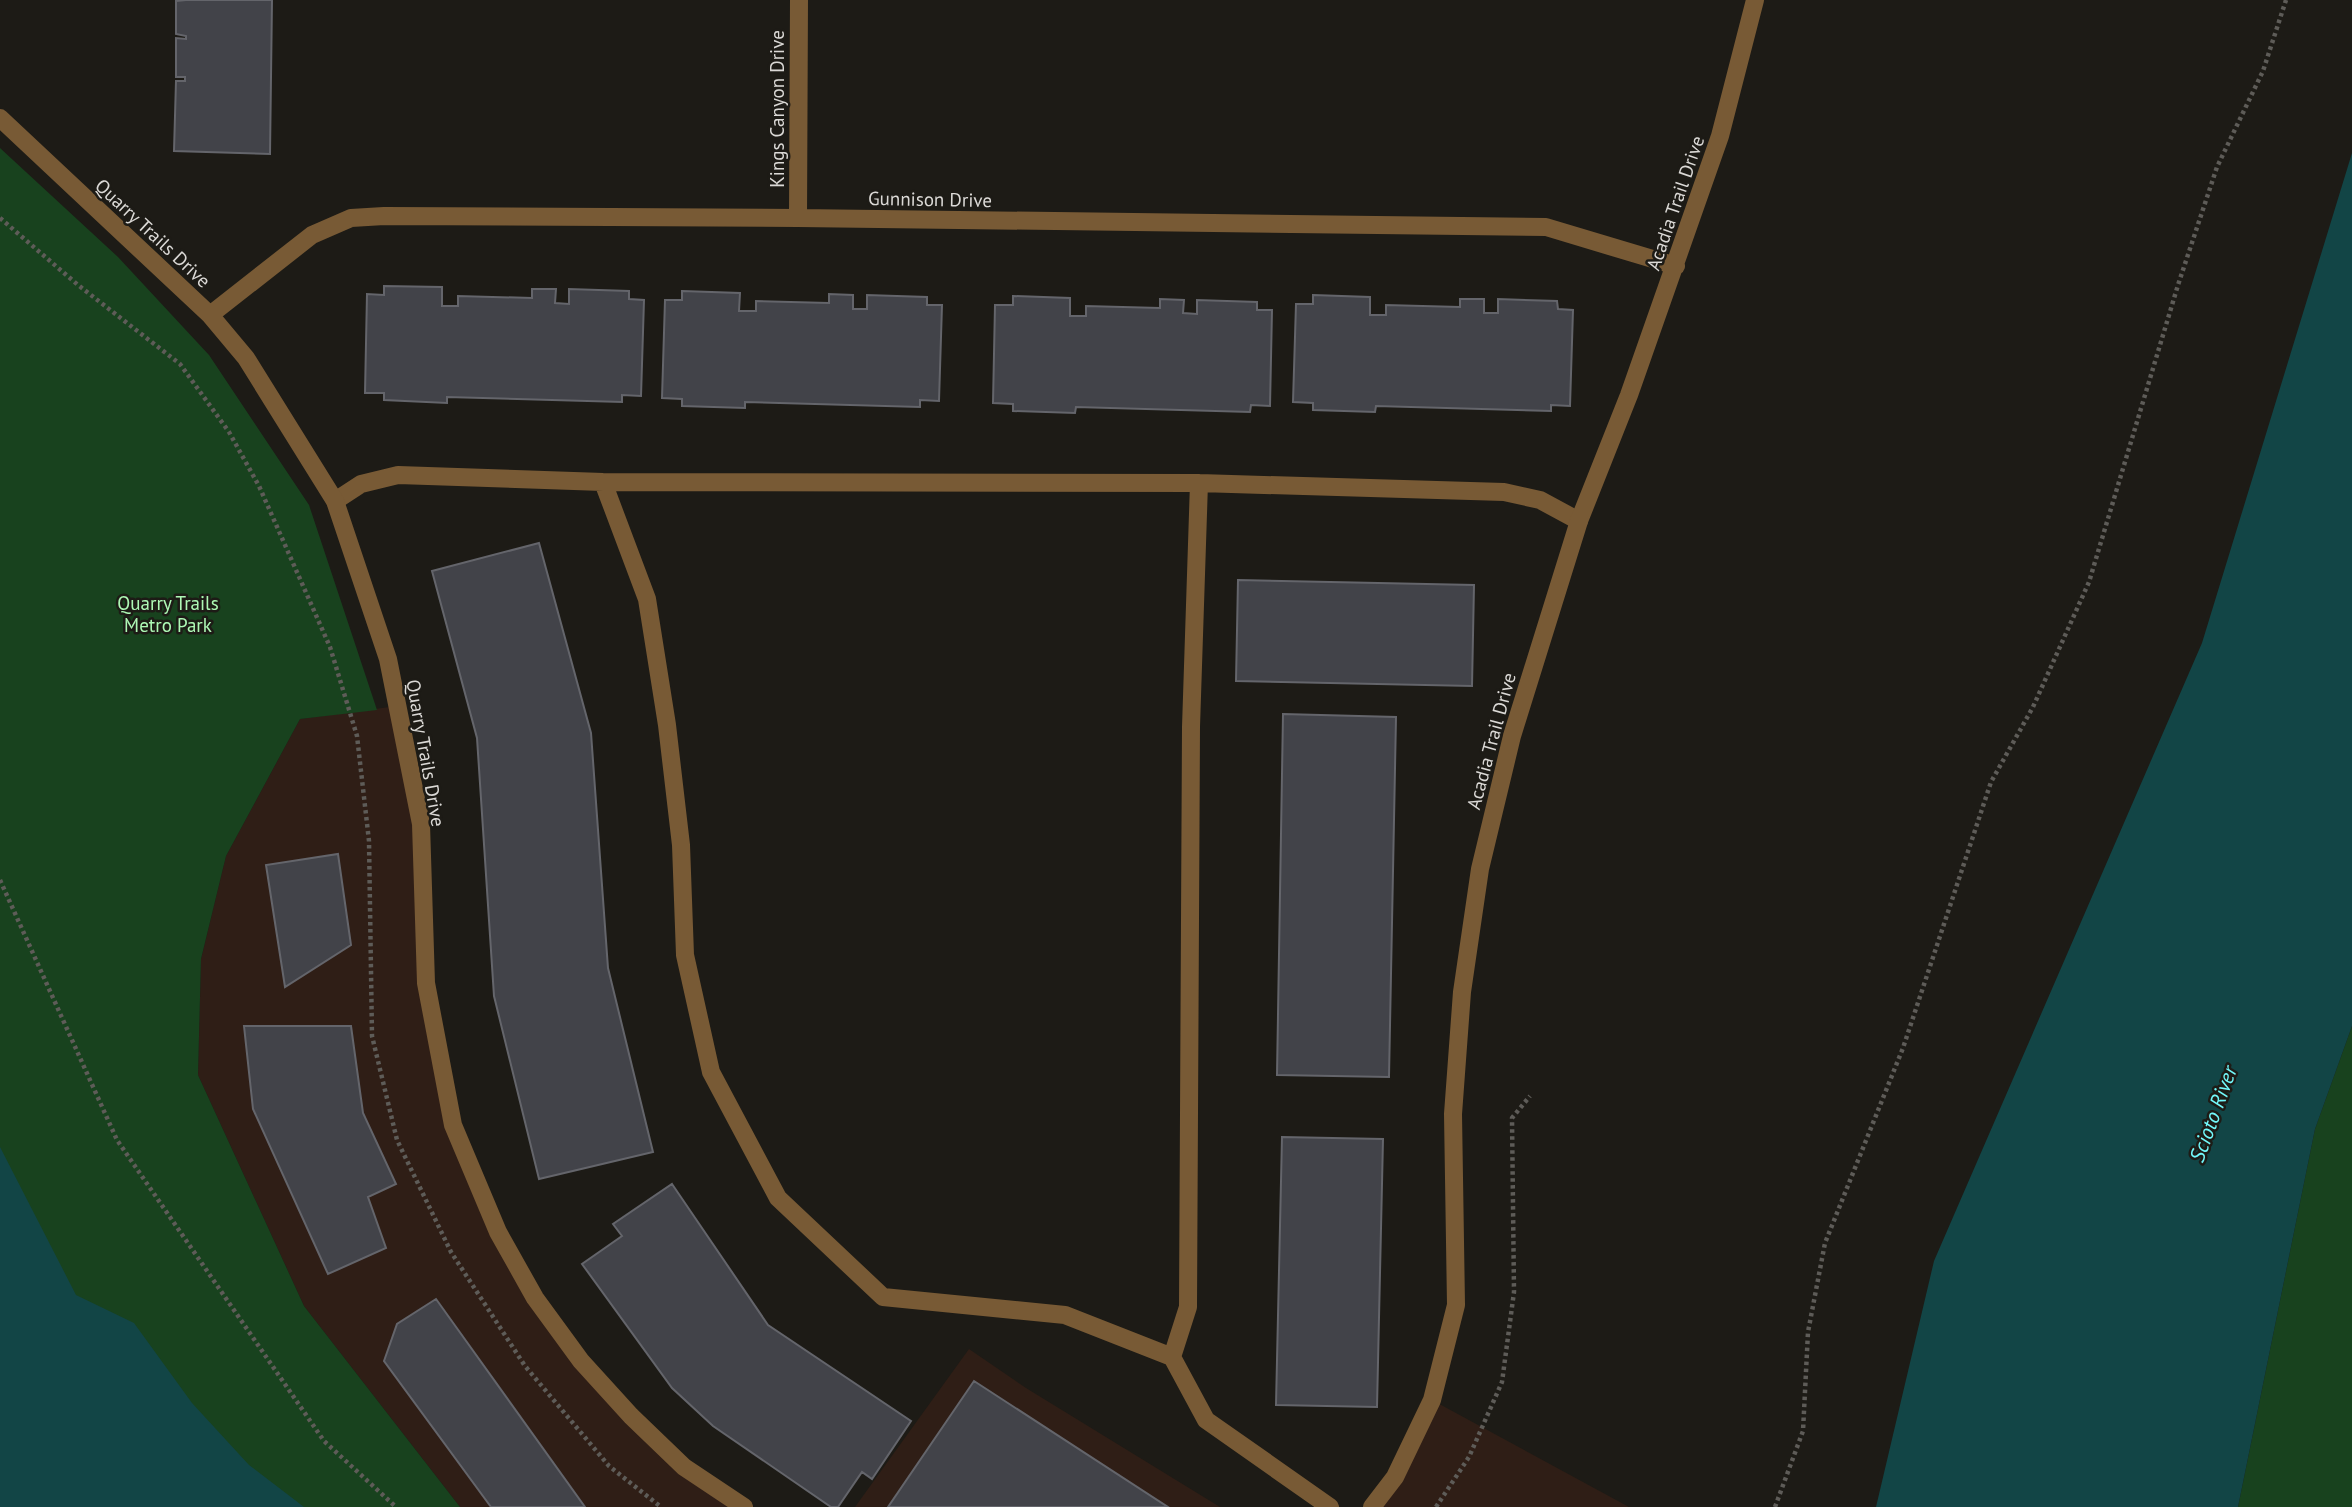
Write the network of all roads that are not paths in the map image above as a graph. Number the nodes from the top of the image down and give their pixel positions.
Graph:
1 (799, 0) edge
2 (1755, 0) edge
3 (0, 118) edge
4 (797, 218) junction
5 (1676, 266) junction
6 (210, 315) junction
7 (603, 482) junction
8 (1199, 483) junction
9 (335, 500) junction
10 (1579, 521) junction
11 (1172, 1357) junction
12 (744, 1507) edge
13 (1330, 1507) edge
14 (1372, 1507) edge

1 - 4 street, Kings Canyon Drive
2 - 5 street, Acadia Trail Drive
3 - 6 street, Quarry Trails Drive
4 - 5 street, Gunnison Drive
4 - 6 street, Gunnison Drive
5 - 10 street, Acadia Trail Drive
6 - 9 street, Quarry Trails Drive
7 - 8 street
7 - 9 street
7 - 11 street
8 - 10 street
8 - 11 street
9 - 12 street, Quarry Trails Drive
10 - 14 street, Acadia Trail Drive
11 - 13 street

